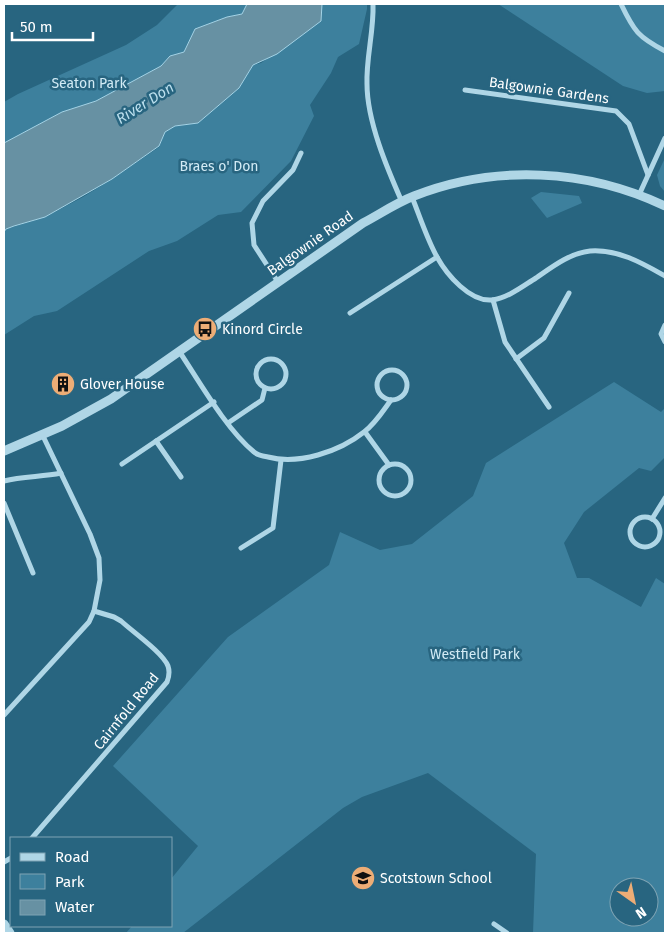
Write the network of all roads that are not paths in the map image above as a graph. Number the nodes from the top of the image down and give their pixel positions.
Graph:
1 (373, 4) edge
2 (621, 4) edge
3 (665, 50) edge
4 (465, 90) dead end
5 (665, 138) edge
6 (301, 153) dead end
7 (648, 175) junction
8 (639, 194) junction
9 (412, 197) junction
10 (402, 202) junction
11 (665, 206) edge
12 (437, 257) junction
13 (665, 276) edge
14 (278, 282) junction
15 (569, 293) dead end
16 (493, 300) junction
17 (350, 313) dead end
18 (665, 325) edge
19 (665, 342) edge
20 (180, 351) junction
21 (516, 359) junction
22 (265, 388) junction
23 (391, 400) junction
24 (214, 402) junction
25 (548, 407) dead end
26 (228, 423) junction
27 (365, 432) junction
28 (42, 434) junction
29 (156, 441) junction
30 (4, 451) edge
31 (281, 460) junction
32 (122, 464) dead end
33 (389, 465) junction
34 (61, 473) junction
35 (181, 477) dead end
36 (4, 480) edge
37 (665, 498) edge
38 (4, 504) edge
39 (652, 519) junction
40 (241, 548) dead end
41 (34, 573) dead end
42 (94, 611) junction
43 (4, 715) edge
44 (33, 837) edge
45 (4, 924) edge
46 (494, 924) dead end
47 (10, 933) edge
48 (507, 933) edge

1 - 10 street
2 - 3 street
4 - 7 street, Balgownie Gardens
5 - 7 street
6 - 14 street
7 - 8 street
8 - 9 street, Balgownie Road
8 - 11 street, Balgownie Road
9 - 10 street, Balgownie Road
9 - 12 street
10 - 14 street, Balgownie Road
12 - 16 street
12 - 17 street
13 - 16 street
14 - 20 street, Balgownie Road
15 - 21 street
16 - 21 street
18 - 19 street
20 - 24 street
20 - 28 street, Balgownie Road
21 - 25 street
22 - 22 street
22 - 26 street
23 - 23 street
23 - 27 street
24 - 26 street
24 - 29 street
26 - 31 street
27 - 31 street
27 - 33 street
28 - 30 street, Balgownie Road
28 - 34 street
29 - 32 street
29 - 35 street
31 - 40 street
33 - 33 street
34 - 36 street
34 - 42 street
37 - 39 street
38 - 41 street
39 - 39 street
42 - 43 street
42 - 44 street, Cairnfold Road
45 - 47 street
46 - 48 street

